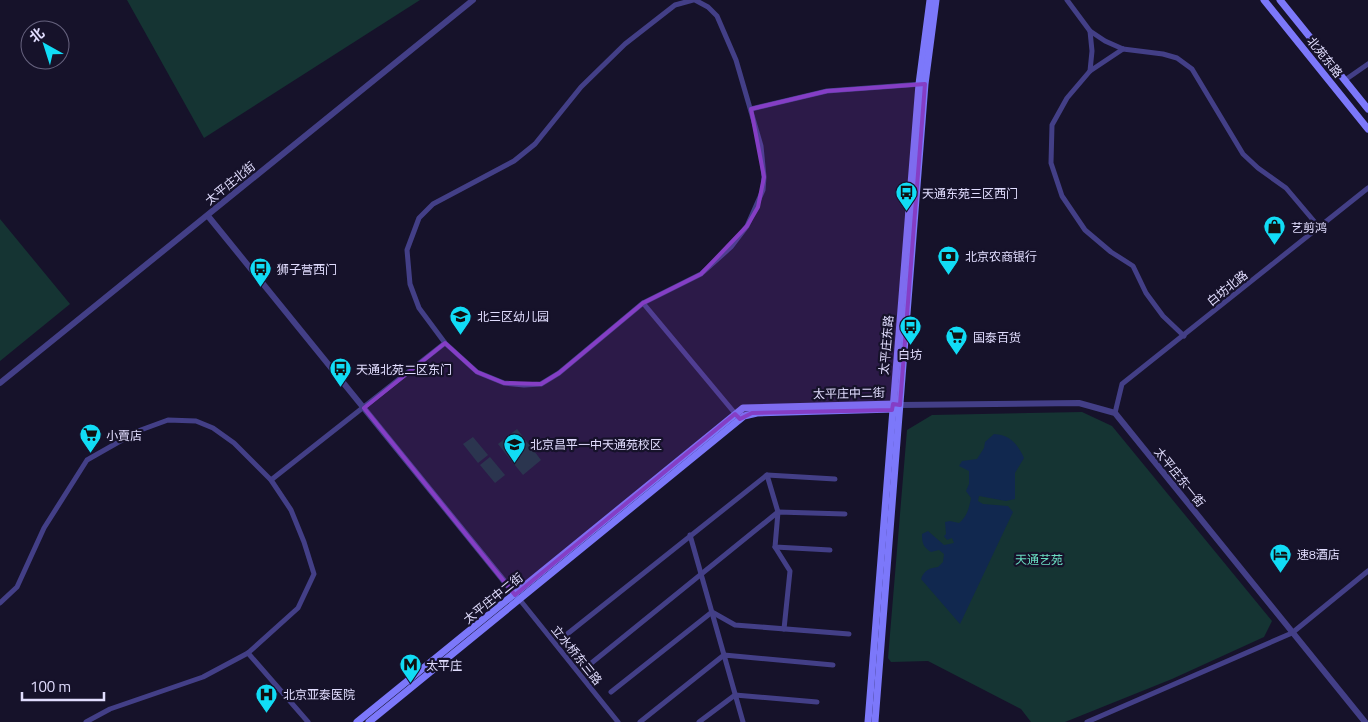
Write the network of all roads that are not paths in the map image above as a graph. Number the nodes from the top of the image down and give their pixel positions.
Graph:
1 (473, 0) edge
2 (694, 0) edge
3 (930, 0) edge
4 (936, 0) edge
5 (1066, 0) edge
6 (1264, 0) edge
7 (1280, 0) edge
8 (1090, 31) junction
9 (1123, 49) junction
10 (1368, 64) edge
11 (1090, 71) junction
12 (1345, 80) junction
13 (922, 84) junction
14 (1368, 108) edge
15 (751, 109) junction
16 (1368, 129) edge
17 (1368, 188) edge
18 (208, 216) junction
19 (1319, 227) junction
20 (643, 303) junction
21 (1184, 336) junction
22 (445, 343) junction
23 (0, 383) edge
24 (895, 406) junction
25 (364, 408) junction
26 (1115, 413) junction
27 (738, 416) junction
28 (767, 475) junction
29 (835, 478) dead end
30 (271, 480) junction
31 (778, 512) junction
32 (845, 514) dead end
33 (690, 535) junction
34 (775, 548) junction
35 (830, 550) dead end
36 (1368, 571) edge
37 (702, 575) junction
38 (518, 597) junction
39 (0, 603) edge
40 (712, 612) junction
41 (784, 628) junction
42 (1292, 633) junction
43 (849, 634) dead end
44 (566, 635) dead end
45 (248, 653) junction
46 (724, 655) junction
47 (833, 665) dead end
48 (589, 666) dead end
49 (611, 692) dead end
50 (735, 695) junction
51 (817, 702) dead end
52 (86, 722) edge
53 (308, 722) edge
54 (357, 722) edge
55 (369, 722) edge
56 (618, 722) edge
57 (640, 722) edge
58 (699, 722) edge
59 (743, 722) edge
60 (868, 722) edge
61 (875, 722) edge
62 (1087, 722) edge
63 (1365, 722) edge

1 - 18 street, 太平庄北街
2 - 15 street
2 - 22 street
3 - 13 main road, 太平庄东路
4 - 13 main road, 太平庄东路
5 - 8 street
6 - 16 main road, 北苑东路
7 - 12 main road, 北苑东路
8 - 9 street
8 - 11 street
9 - 11 street
9 - 19 street
10 - 12 street
11 - 21 street
12 - 14 main road, 北苑东路
13 - 15 street
13 - 24 main road, 太平庄东路
15 - 20 street
17 - 19 street, 白坊北路
18 - 23 street, 太平庄北街
18 - 25 street
19 - 21 street, 白坊北路
20 - 22 street
20 - 27 street
21 - 26 street, 白坊北路
22 - 25 street
24 - 26 street
24 - 27 main road, 太平庄中二街
24 - 60 main road, 太平庄东路
24 - 61 main road, 太平庄东路
25 - 30 street
25 - 38 street
26 - 42 street, 太平庄东一街
27 - 38 main road, 太平庄中二街
28 - 29 street
28 - 31 street
28 - 33 street
30 - 39 street
30 - 45 street
31 - 32 street
31 - 34 street
31 - 37 street
33 - 37 street
33 - 44 street
34 - 35 street
34 - 41 street
36 - 42 street
37 - 40 street
37 - 48 street
38 - 54 main road, 太平庄中二街
38 - 55 main road, 太平庄中二街
38 - 56 street, 立水桥东三路
40 - 41 street
40 - 46 street
40 - 49 street
41 - 43 street
42 - 62 street
42 - 63 street, 太平庄东一街
45 - 52 street
45 - 53 street
46 - 47 street
46 - 50 street
46 - 57 street
50 - 51 street
50 - 58 street
50 - 59 street

